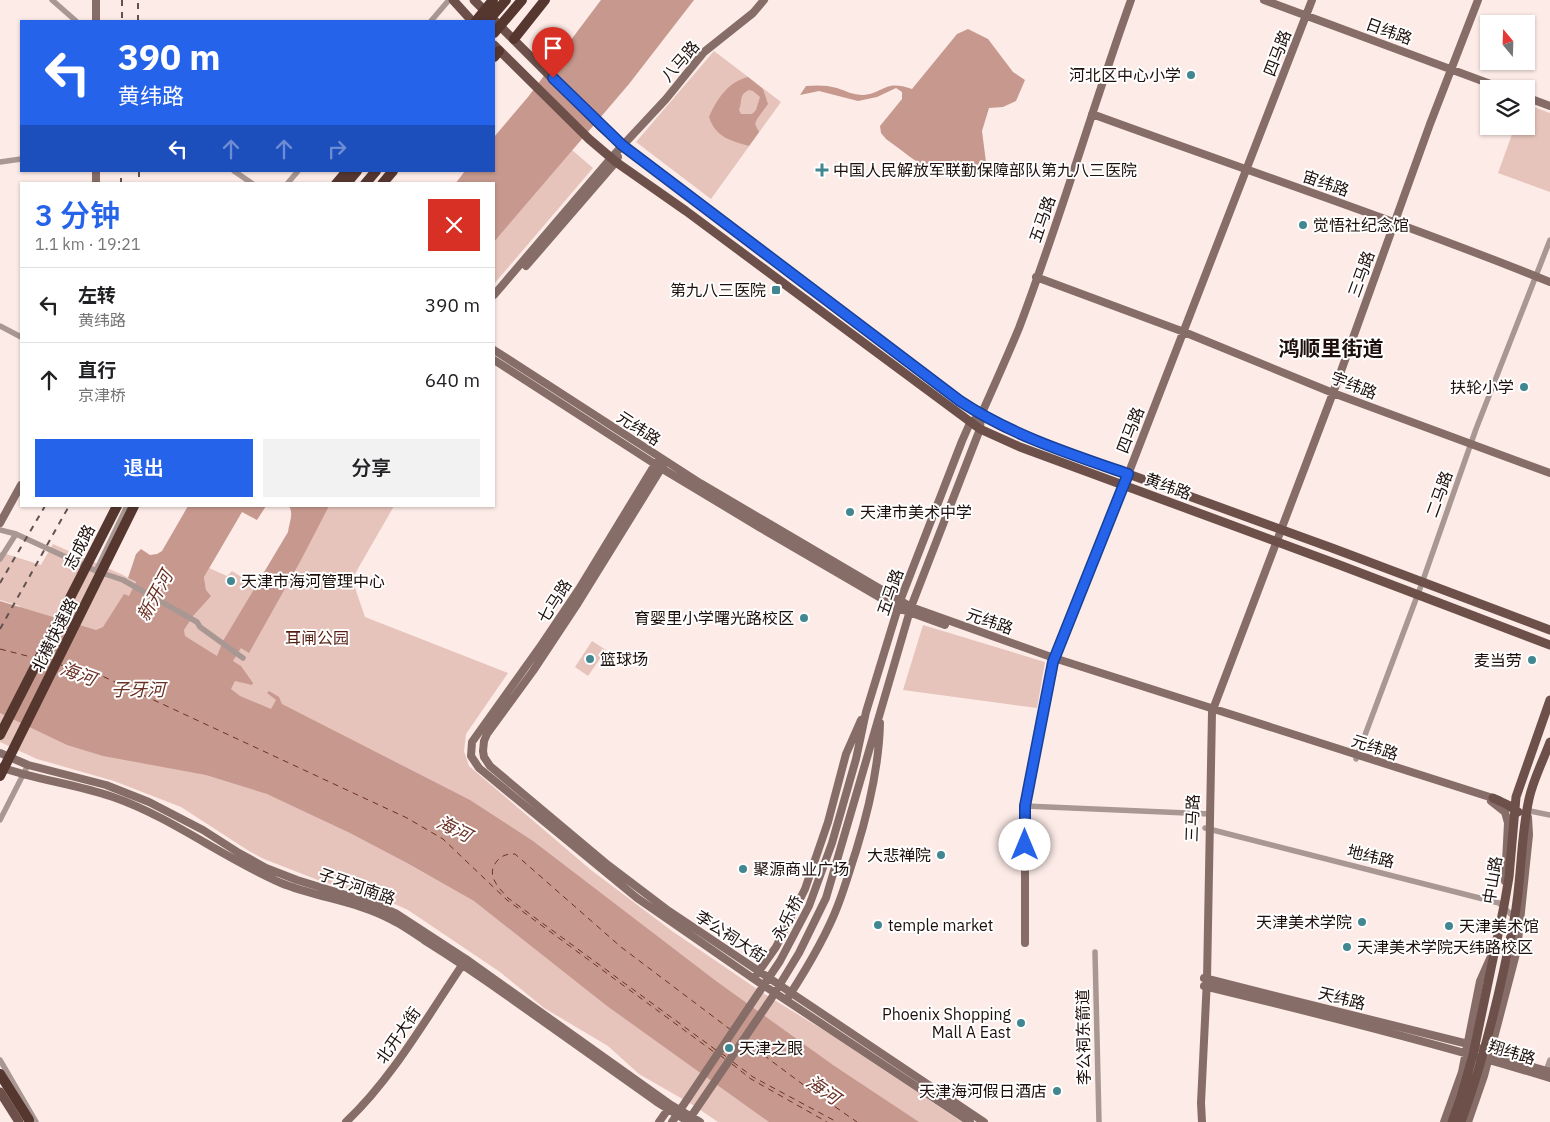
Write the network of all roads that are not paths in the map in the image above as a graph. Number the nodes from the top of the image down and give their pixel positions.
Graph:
1 (52, 0) edge
2 (96, 0) edge
3 (451, 0) edge
4 (474, 0) edge
5 (494, 0) edge
6 (506, 0) edge
7 (522, 0) edge
8 (545, 0) edge
9 (764, 0) edge
10 (1131, 0) edge
11 (1264, 0) edge
12 (1312, 0) edge
13 (1478, 0) edge
14 (485, 10) junction
15 (1307, 15) junction
16 (75, 20) edge
17 (96, 20) edge
18 (432, 20) edge
19 (473, 20) edge
20 (475, 20) edge
21 (489, 20) edge
22 (495, 32) edge
23 (514, 39) junction
24 (496, 51) edge
25 (1452, 69) junction
26 (1481, 80) edge
27 (1535, 100) edge
28 (1550, 106) edge
29 (1092, 114) junction
30 (622, 145) junction
31 (20, 159) edge
32 (614, 160) junction
33 (0, 162) edge
34 (1246, 170) junction
35 (235, 172) edge
36 (297, 172) edge
37 (346, 172) edge
38 (356, 172) edge
39 (375, 172) edge
40 (392, 172) edge
41 (250, 182) edge
42 (289, 182) edge
43 (338, 182) edge
44 (348, 182) edge
45 (367, 182) edge
46 (384, 182) edge
47 (1395, 222) junction
48 (1550, 240) edge
49 (1536, 276) junction
50 (1036, 277) junction
51 (1550, 282) edge
52 (495, 294) edge
53 (495, 301) edge
54 (0, 326) edge
55 (1184, 332) junction
56 (20, 336) edge
57 (495, 351) edge
58 (495, 361) edge
59 (1333, 392) junction
60 (981, 416) junction
61 (970, 423) junction
62 (980, 429) junction
63 (1471, 444) junction
64 (660, 463) junction
65 (1550, 473) edge
66 (1128, 474) junction
67 (1124, 485) junction
68 (20, 486) edge
69 (113, 507) edge
70 (116, 507) edge
71 (127, 507) edge
72 (134, 507) edge
73 (137, 507) edge
74 (0, 524) edge
75 (0, 530) edge
76 (1281, 530) junction
77 (102, 532) junction
78 (16, 534) junction
79 (1275, 542) junction
80 (110, 554) junction
81 (0, 559) edge
82 (96, 571) junction
83 (1422, 583) junction
84 (1417, 594) junction
85 (899, 605) junction
86 (910, 610) junction
87 (1550, 630) edge
88 (1550, 645) edge
89 (241, 656) dead end
90 (1054, 660) junction
91 (1550, 700) edge
92 (1214, 709) junction
93 (866, 712) junction
94 (880, 715) junction
95 (0, 735) edge
96 (1550, 742) edge
97 (483, 751) joint
98 (0, 753) edge
99 (471, 756) joint
100 (1357, 757) junction
101 (856, 759) joint
102 (867, 760) joint
103 (28, 765) junction
104 (0, 767) edge
105 (0, 776) edge
106 (24, 776) junction
107 (1492, 799) junction
108 (1025, 806) junction
109 (1515, 807) junction
110 (1527, 809) junction
111 (1550, 813) edge
112 (1208, 814) junction
113 (0, 820) edge
114 (1524, 826) junction
115 (1207, 829) junction
116 (1506, 892) junction
117 (1504, 906) junction
118 (1515, 918) junction
119 (1521, 926) junction
120 (1025, 942) dead end
121 (1494, 950) junction
122 (1095, 952) dead end
123 (464, 961) junction
124 (759, 971) junction
125 (754, 979) junction
126 (1205, 982) junction
127 (791, 992) junction
128 (786, 1000) junction
129 (1480, 1051) junction
130 (0, 1060) edge
131 (1502, 1060) junction
132 (1550, 1060) edge
133 (1462, 1072) joint
134 (0, 1074) edge
135 (1549, 1074) edge
136 (1484, 1076) junction
137 (0, 1092) edge
138 (1465, 1098) junction
139 (0, 1104) edge
140 (669, 1107) junction
141 (26, 1122) edge
142 (346, 1122) edge
143 (659, 1122) edge
144 (672, 1122) edge
145 (689, 1122) edge
146 (700, 1122) edge
147 (970, 1122) edge
148 (984, 1122) edge
149 (1099, 1122) edge
150 (1200, 1122) edge
151 (1444, 1122) edge
152 (1452, 1122) edge
153 (1460, 1122) edge
154 (1468, 1122) edge

1 - 16 street
2 - 17 street
3 - 18 street
3 - 19 main road
4 - 14 main road, 黄纬路
5 - 14 highway
6 - 21 highway
7 - 22 highway
8 - 23 highway
9 - 30 street, 八马路
10 - 29 street, 五马路
11 - 15 street, 日纬路
12 - 15 street, 四马路
13 - 25 street, 三马路
14 - 20 highway
14 - 23 main road, 黄纬路
15 - 25 street, 日纬路
15 - 34 street, 四马路
23 - 30 main road, 黄纬路
24 - 32 main road, 黄纬路
25 - 26 street, 日纬路
25 - 47 street, 三马路
27 - 28 street
29 - 34 street, 宙纬路
29 - 50 street, 五马路
30 - 32 street, 八马路
30 - 60 main road, 黄纬路
31 - 33 street
32 - 52 street, 八马路
32 - 53 street, 八马路
32 - 61 main road, 黄纬路
34 - 47 street, 宙纬路
34 - 55 street, 四马路
35 - 41 street
36 - 42 street
37 - 43 highway
38 - 44 highway
39 - 45 highway
40 - 46 highway
47 - 49 street, 宙纬路
47 - 59 street, 三马路
48 - 49 street, 二马路
49 - 51 street, 宙纬路
49 - 63 street, 二马路
50 - 55 street, 宇纬路
50 - 60 street, 五马路
54 - 56 street
55 - 59 street, 宇纬路
55 - 66 street, 四马路
57 - 64 street, 元纬路
58 - 64 street, 元纬路
59 - 63 street, 宇纬路
59 - 76 street, 三马路
60 - 61 street
60 - 62 street, 五马路
60 - 66 main road, 黄纬路
61 - 62 main road, 黄纬路
61 - 85 street, 五马路
62 - 67 main road, 黄纬路
62 - 86 street, 五马路
63 - 65 street, 宇纬路
63 - 83 street, 二马路
64 - 85 street, 元纬路
64 - 97 street, 七马路
64 - 99 street, 七马路
66 - 67 street, 四马路
66 - 76 main road, 黄纬路
67 - 79 main road, 黄纬路
67 - 90 street, 四马路
68 - 74 street
69 - 77 highway
70 - 77 highway, 志成路
71 - 82 street, 志成路
72 - 80 highway, 北横快速路
73 - 80 highway
75 - 78 street
76 - 79 street, 三马路
76 - 83 main road, 黄纬路
77 - 95 highway, 志成路
78 - 81 street
78 - 82 street
79 - 84 main road, 黄纬路
79 - 92 street, 三马路
80 - 105 highway, 北横快速路
82 - 89 street
83 - 84 street, 二马路
83 - 87 main road, 黄纬路
84 - 88 main road, 黄纬路
84 - 100 street, 二马路
85 - 86 street, 元纬路
85 - 93 street, 五马路
86 - 90 street, 元纬路
86 - 94 street, 五马路
90 - 92 street, 元纬路
90 - 108 street, 四马路
91 - 109 main road, 中山路
92 - 100 street, 元纬路
92 - 112 street, 三马路
93 - 101 street, 五马路
93 - 124 street
94 - 102 street, 五马路
94 - 127 street
96 - 110 main road, 中山路
97 - 124 street, 李公祠大街
98 - 103 street, 子牙河南路
99 - 125 street, 李公祠大街
100 - 107 street, 元纬路
101 - 144 street, 永乐桥
102 - 145 street, 永乐桥
103 - 106 street
103 - 123 street, 子牙河南路
104 - 106 street, 子牙河南路
106 - 113 street
106 - 123 street, 子牙河南路
107 - 109 main road
107 - 116 street
108 - 112 street
108 - 120 street, 四马路
109 - 110 street
109 - 114 main road
109 - 116 main road, 中山路
110 - 111 street
110 - 114 main road, 中山路
110 - 119 street
112 - 115 street, 三马路
114 - 118 main road, 中山路
115 - 117 street, 地纬路
115 - 126 street, 三马路
116 - 117 main road, 中山路
117 - 118 street, 地纬路
117 - 121 main road, 中山路
118 - 119 street, 地纬路
118 - 129 main road, 中山路
119 - 129 street
121 - 129 main road, 中山路
121 - 129 street
122 - 149 street, 李公祠东箭道
123 - 140 street, 子牙河南路
123 - 142 street, 北开大街
124 - 125 street
124 - 127 street, 李公祠大街
125 - 128 street, 李公祠大街
126 - 129 street, 天纬路
126 - 150 street, 三马路
127 - 128 street
127 - 148 street, 李公祠大街
128 - 147 street, 李公祠大街
129 - 131 street, 翔纬路
129 - 133 main road
129 - 136 street
129 - 138 main road, 中山路
130 - 141 street
131 - 135 street, 翔纬路
131 - 136 street
132 - 135 street
133 - 151 street
134 - 141 highway
136 - 154 street
137 - 141 main road
138 - 152 main road
138 - 153 main road
139 - 141 main road
140 - 143 street
140 - 145 street, 子牙河南路
140 - 146 street, 子牙河南路

